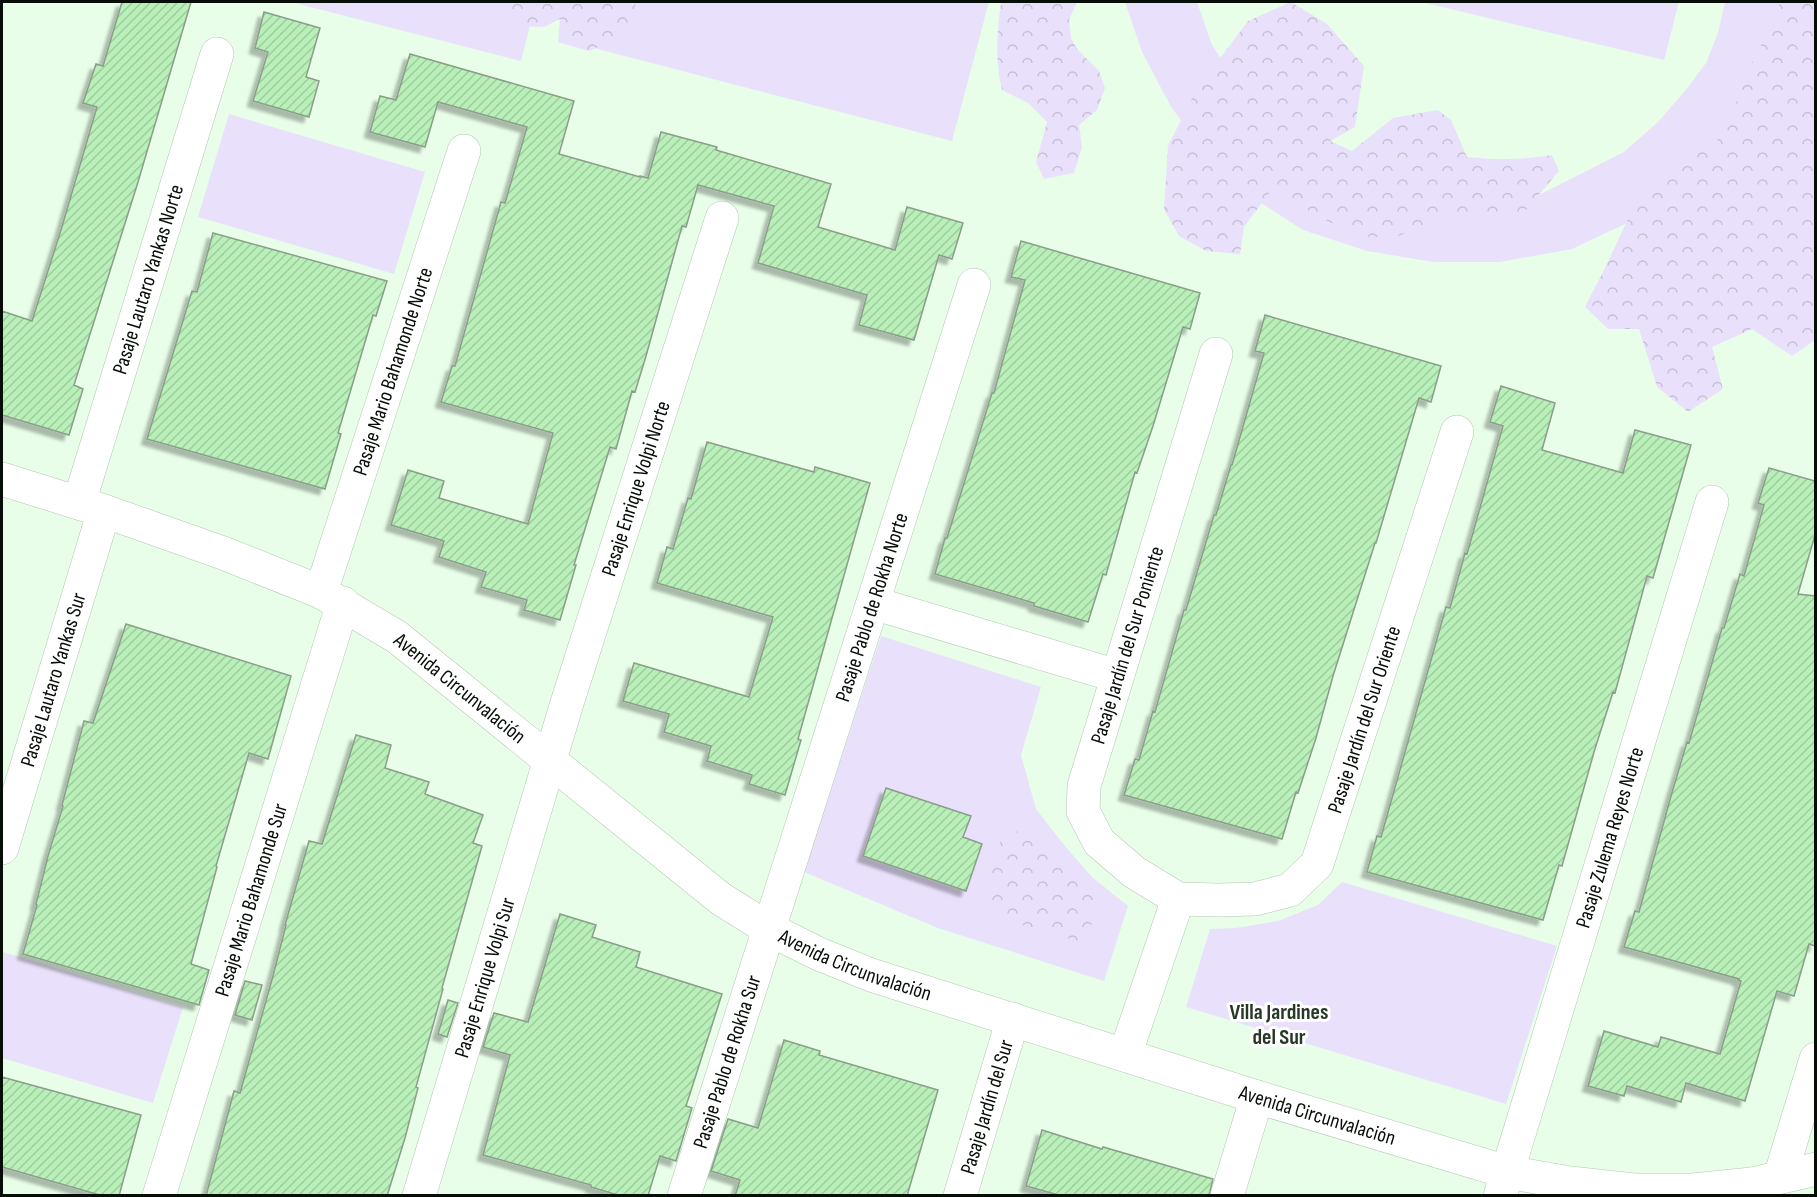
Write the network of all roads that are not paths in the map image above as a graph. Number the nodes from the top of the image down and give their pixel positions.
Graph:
1 (217, 54) dead end
2 (464, 151) dead end
3 (722, 218) dead end
4 (974, 285) dead end
5 (1216, 354) dead end
6 (1457, 432) dead end
7 (2, 479) edge
8 (1712, 502) dead end
9 (91, 507) junction
10 (332, 597) junction
11 (873, 603) junction
12 (1117, 676) junction
13 (551, 760) junction
14 (2, 848) edge
15 (1178, 898) junction
16 (769, 929) junction
17 (1013, 1019) junction
18 (1125, 1055) junction
19 (1815, 1059) edge
20 (1257, 1097) junction
21 (1815, 1169) edge
22 (1504, 1184) edge
23 (1760, 1185) edge
24 (159, 1196) edge
25 (419, 1196) edge
26 (684, 1196) edge
27 (960, 1196) edge
28 (1227, 1196) edge

1 - 9 street, Pasaje Lautaro Yankas Norte
2 - 10 street, Pasaje Mario Bahamonde Norte
3 - 13 street, Pasaje Enrique Volpi Norte
4 - 11 street, Pasaje Pablo de Rokha Norte
5 - 12 street, Pasaje Jardín del Sur Poniente
6 - 15 street, Pasaje Jardín del Sur Oriente
7 - 9 street, Avenida Circunvalación
8 - 22 street, Pasaje Zulema Reyes Norte
9 - 10 street, Avenida Circunvalación
9 - 14 street, Pasaje Lautaro Yankas Sur
10 - 13 street, Avenida Circunvalación
10 - 24 street, Pasaje Mario Bahamonde Sur
11 - 12 street
11 - 16 street, Pasaje Pablo de Rokha Norte
12 - 15 street, Pasaje Jardín del Sur Poniente
13 - 16 street, Avenida Circunvalación
13 - 25 street, Pasaje Enrique Volpi Sur
15 - 18 street
16 - 17 street, Avenida Circunvalación
16 - 26 street, Pasaje Pablo de Rokha Sur
17 - 18 street, Avenida Circunvalación
17 - 27 street, Pasaje Jardín del Sur
18 - 20 street, Avenida Circunvalación
19 - 23 street
20 - 22 street, Avenida Circunvalación
20 - 28 street
21 - 23 street, Avenida Circunvalación
22 - 23 street, Avenida Circunvalación

